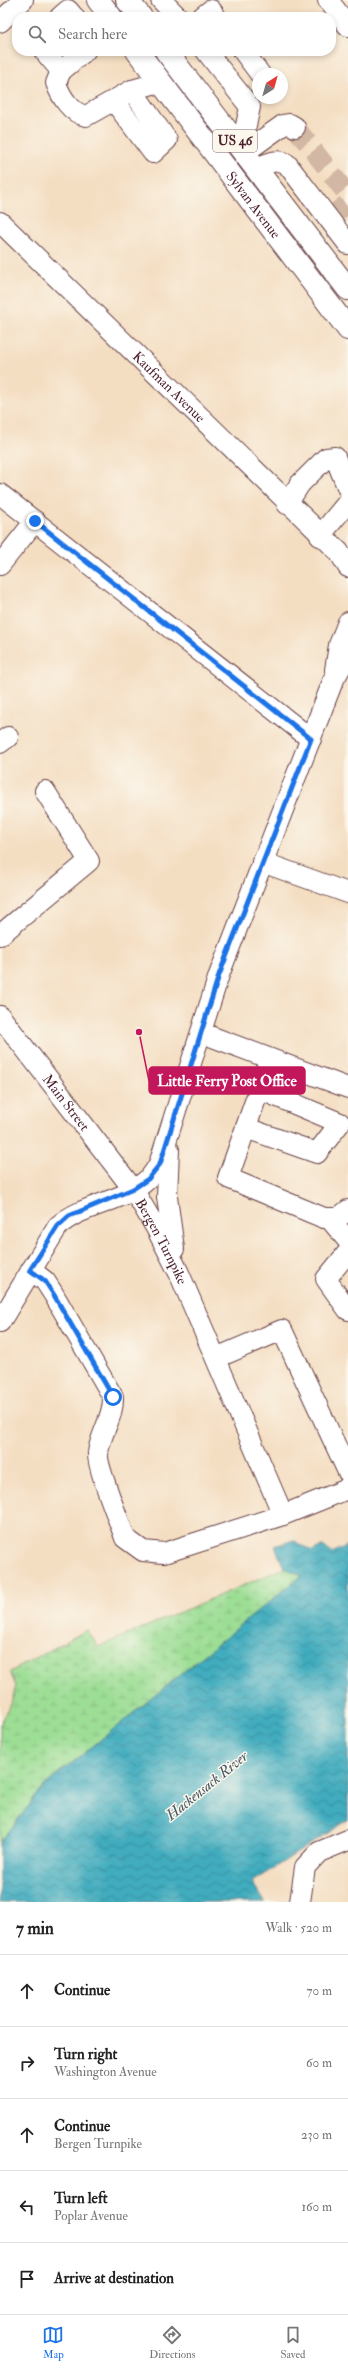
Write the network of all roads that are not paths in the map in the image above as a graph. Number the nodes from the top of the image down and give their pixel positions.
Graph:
1 (98, 0) edge
2 (156, 0) edge
3 (162, 0) edge
4 (328, 0) edge
5 (135, 10) edge
6 (107, 12) edge
7 (173, 12) edge
8 (348, 26) edge
9 (48, 56) edge
10 (79, 56) edge
11 (141, 56) edge
12 (170, 56) edge
13 (211, 56) edge
14 (247, 56) edge
15 (256, 68) edge
16 (61, 71) junction
17 (160, 82) junction
18 (132, 90) junction
19 (252, 99) edge
20 (114, 101) junction
21 (256, 104) edge
22 (295, 127) dead end
23 (245, 154) junction
24 (293, 172) junction
25 (332, 203) tunnel mouth
26 (0, 222) edge
27 (348, 244) edge
28 (345, 281) edge
29 (348, 329) edge
30 (348, 489) edge
31 (0, 494) edge
32 (348, 502) edge
33 (287, 504) junction
34 (35, 521) junction
35 (320, 536) junction
36 (345, 558) edge
37 (0, 565) edge
38 (348, 622) edge
39 (348, 655) edge
40 (333, 681) junction
41 (311, 739) junction
42 (46, 791) dead end
43 (262, 862) junction
44 (348, 894) edge
45 (0, 935) edge
46 (0, 1016) edge
47 (202, 1032) junction
48 (270, 1059) junction
49 (348, 1088) edge
50 (259, 1089) junction
51 (344, 1118) edge
52 (246, 1128) junction
53 (171, 1134) junction
54 (133, 1189) junction
55 (348, 1210) edge
56 (329, 1218) junction
57 (348, 1241) edge
58 (348, 1252) edge
59 (30, 1270) junction
60 (179, 1273) junction
61 (348, 1310) edge
62 (0, 1322) edge
63 (216, 1358) junction
64 (348, 1472) edge
65 (348, 1486) edge
66 (283, 1515) junction
67 (348, 1840) edge
68 (300, 1902) edge

1 - 6 highway
2 - 5 street
3 - 7 street
4 - 8 street
9 - 16 street
10 - 16 street
11 - 17 highway, Sylvan Avenue / US 46
12 - 23 highway, Sylvan Avenue / US 46
13 - 19 street
14 - 15 street
16 - 20 street
17 - 18 street
17 - 29 highway, Sylvan Avenue / US 46
18 - 20 street
18 - 20 street
21 - 23 street
22 - 23 street
23 - 24 street
23 - 28 highway, Sylvan Avenue / US 46
24 - 25 street
24 - 27 street
26 - 33 street, Kaufman Avenue
30 - 33 street
31 - 34 street
32 - 35 street
33 - 35 street, Kaufman Avenue
34 - 37 street
34 - 41 street
35 - 36 street, Kaufman Avenue
38 - 40 street, Bergen Turnpike
39 - 40 street, Bergen Turnpike
40 - 41 street, Bergen Turnpike
41 - 43 street, Bergen Turnpike
42 - 45 street
43 - 44 street
43 - 47 street, Bergen Turnpike
46 - 54 street, Main Street
47 - 48 street
47 - 53 street, Bergen Turnpike
48 - 49 street
48 - 50 street
50 - 51 street
50 - 52 street
51 - 52 street
52 - 56 street
53 - 54 street, Bergen Turnpike
53 - 60 street
54 - 59 street
54 - 60 street, Bergen Turnpike
55 - 56 street
56 - 57 street
58 - 61 street
59 - 62 street
59 - 66 street
60 - 63 street, Bergen Turnpike
63 - 64 street
63 - 66 street, Bergen Turnpike
65 - 66 street
67 - 68 street

